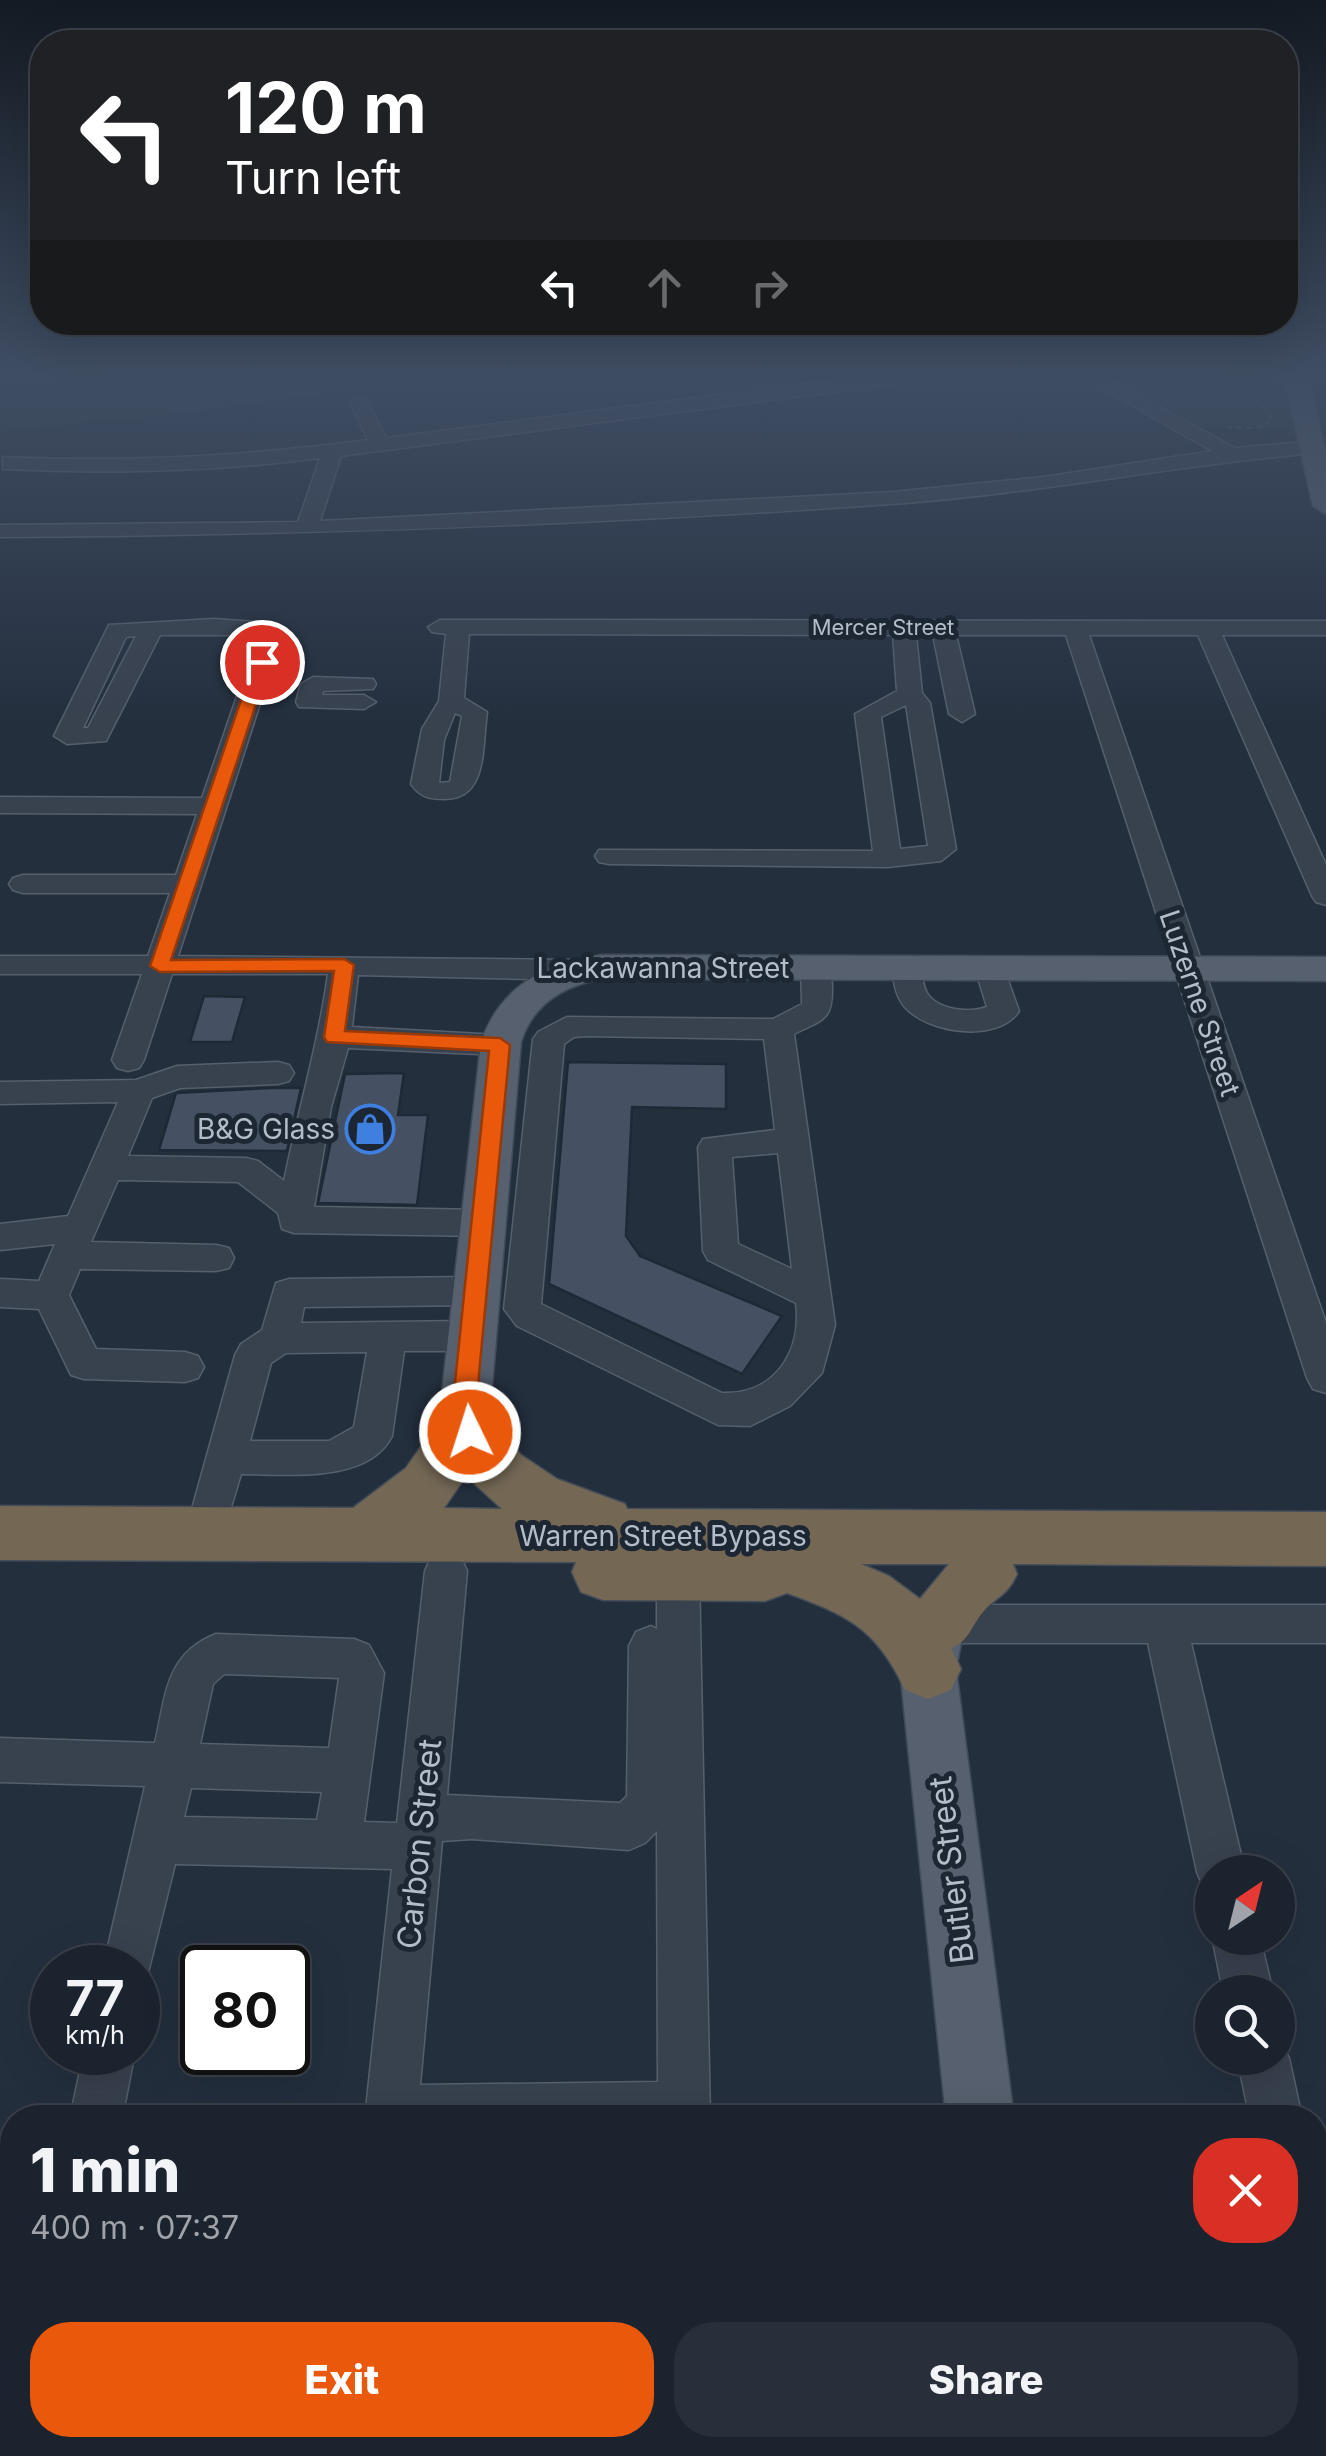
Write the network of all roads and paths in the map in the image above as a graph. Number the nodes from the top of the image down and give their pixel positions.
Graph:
1 (318, 493) edge
2 (947, 493) edge
3 (307, 528) junction
4 (0, 531) edge
5 (904, 627) junction
6 (943, 627) junction
7 (1075, 628) junction
8 (1207, 628) junction
9 (1326, 628) edge
10 (150, 629) dead end
11 (281, 693) junction
12 (364, 693) dead end
13 (910, 694) junction
14 (451, 702) dead end
15 (962, 714) dead end
16 (0, 805) edge
17 (214, 806) junction
18 (609, 856) dead end
19 (888, 859) junction
20 (23, 884) dead end
21 (188, 884) junction
22 (1326, 896) edge
23 (344, 965) junction
24 (0, 966) edge
25 (160, 966) junction
26 (816, 968) junction
27 (907, 968) junction
28 (990, 968) junction
29 (1189, 969) junction
30 (1326, 969) edge
31 (579, 970) junction
32 (778, 1029) junction
33 (334, 1037) junction
34 (500, 1045) junction
35 (278, 1073) dead end
36 (134, 1075) junction
37 (0, 1093) edge
38 (792, 1140) junction
39 (106, 1168) junction
40 (295, 1215) junction
41 (482, 1223) junction
42 (0, 1238) edge
43 (74, 1241) junction
44 (216, 1258) dead end
45 (475, 1291) junction
46 (0, 1293) edge
47 (51, 1295) junction
48 (813, 1296) junction
49 (388, 1336) junction
50 (471, 1336) junction
51 (278, 1338) junction
52 (185, 1367) dead end
53 (1326, 1378) edge
54 (465, 1412) junction
55 (226, 1458) junction
56 (0, 1533) edge
57 (205, 1534) junction
58 (359, 1534) junction
59 (1326, 1539) edge
60 (661, 1554) junction
61 (985, 1556) junction
62 (0, 1570) edge
63 (446, 1572) junction
64 (808, 1573) junction
65 (1326, 1575) edge
66 (1165, 1624) junction
67 (1326, 1624) edge
68 (650, 1646) dead end
69 (933, 1646) junction
70 (0, 1760) edge
71 (171, 1768) junction
72 (348, 1771) junction
73 (420, 1833) junction
74 (156, 1840) junction
75 (337, 1844) junction
76 (1217, 1855) edge
77 (133, 1945) edge
78 (105, 2075) edge
79 (1267, 2075) edge
80 (99, 2105) edge
81 (393, 2105) edge
82 (683, 2105) edge
83 (979, 2105) edge
84 (1273, 2105) edge

1 - 3 street
2 - 3 street
3 - 4 street
5 - 6 street, Mercer Street
5 - 13 street
5 - 14 street, Mercer Street
6 - 7 street, Mercer Street
6 - 15 street
7 - 8 street, Mercer Street
7 - 29 street, Luzerne Street
8 - 9 street, Mercer Street
8 - 22 street
10 - 11 street
11 - 12 street
11 - 17 street
13 - 19 street
13 - 19 street
16 - 17 street
17 - 21 street
18 - 19 street
20 - 21 street
21 - 25 street
23 - 25 street, Lackawanna Street
23 - 31 street, Lackawanna Street
23 - 33 street
24 - 25 street, Lackawanna Street
25 - 36 street
26 - 27 main road, Lackawanna Street
26 - 31 main road, Lackawanna Street
26 - 32 street
27 - 28 main road, Lackawanna Street
27 - 28 street
28 - 29 main road, Lackawanna Street
29 - 30 main road, Lackawanna Street
29 - 53 street, Luzerne Street
31 - 34 main road
32 - 38 street
32 - 48 street
33 - 34 street
33 - 40 street
34 - 41 main road
35 - 36 street
36 - 37 street
36 - 39 street
38 - 48 street
38 - 48 street
39 - 40 street
39 - 43 street
40 - 41 street
41 - 45 main road
42 - 43 street
43 - 44 street
43 - 47 street
45 - 50 main road
45 - 51 street
46 - 47 street
47 - 52 street
49 - 50 street
49 - 51 street
49 - 55 street
50 - 54 main road
51 - 55 street
54 - 58 highway
54 - 60 highway
55 - 57 street
56 - 57 highway, Warren Street Bypass
57 - 58 highway, Warren Street Bypass
58 - 60 highway, Warren Street Bypass
59 - 61 highway, Warren Street Bypass
60 - 61 highway, Warren Street Bypass
60 - 63 highway, Warren Street Bypass
60 - 64 highway, Warren Street Bypass
60 - 82 street
61 - 64 highway, Warren Street Bypass
61 - 65 highway, Warren Street Bypass
61 - 69 highway
62 - 63 highway, Warren Street Bypass
63 - 73 street, Carbon Street
64 - 69 highway
66 - 67 street
66 - 69 street
66 - 76 street
68 - 73 street
69 - 83 main road, Butler Street
70 - 71 street
71 - 72 street
71 - 72 street
71 - 74 street
72 - 75 street
73 - 75 street
73 - 81 street, Carbon Street
74 - 75 street
74 - 77 street
78 - 80 street
79 - 84 street

